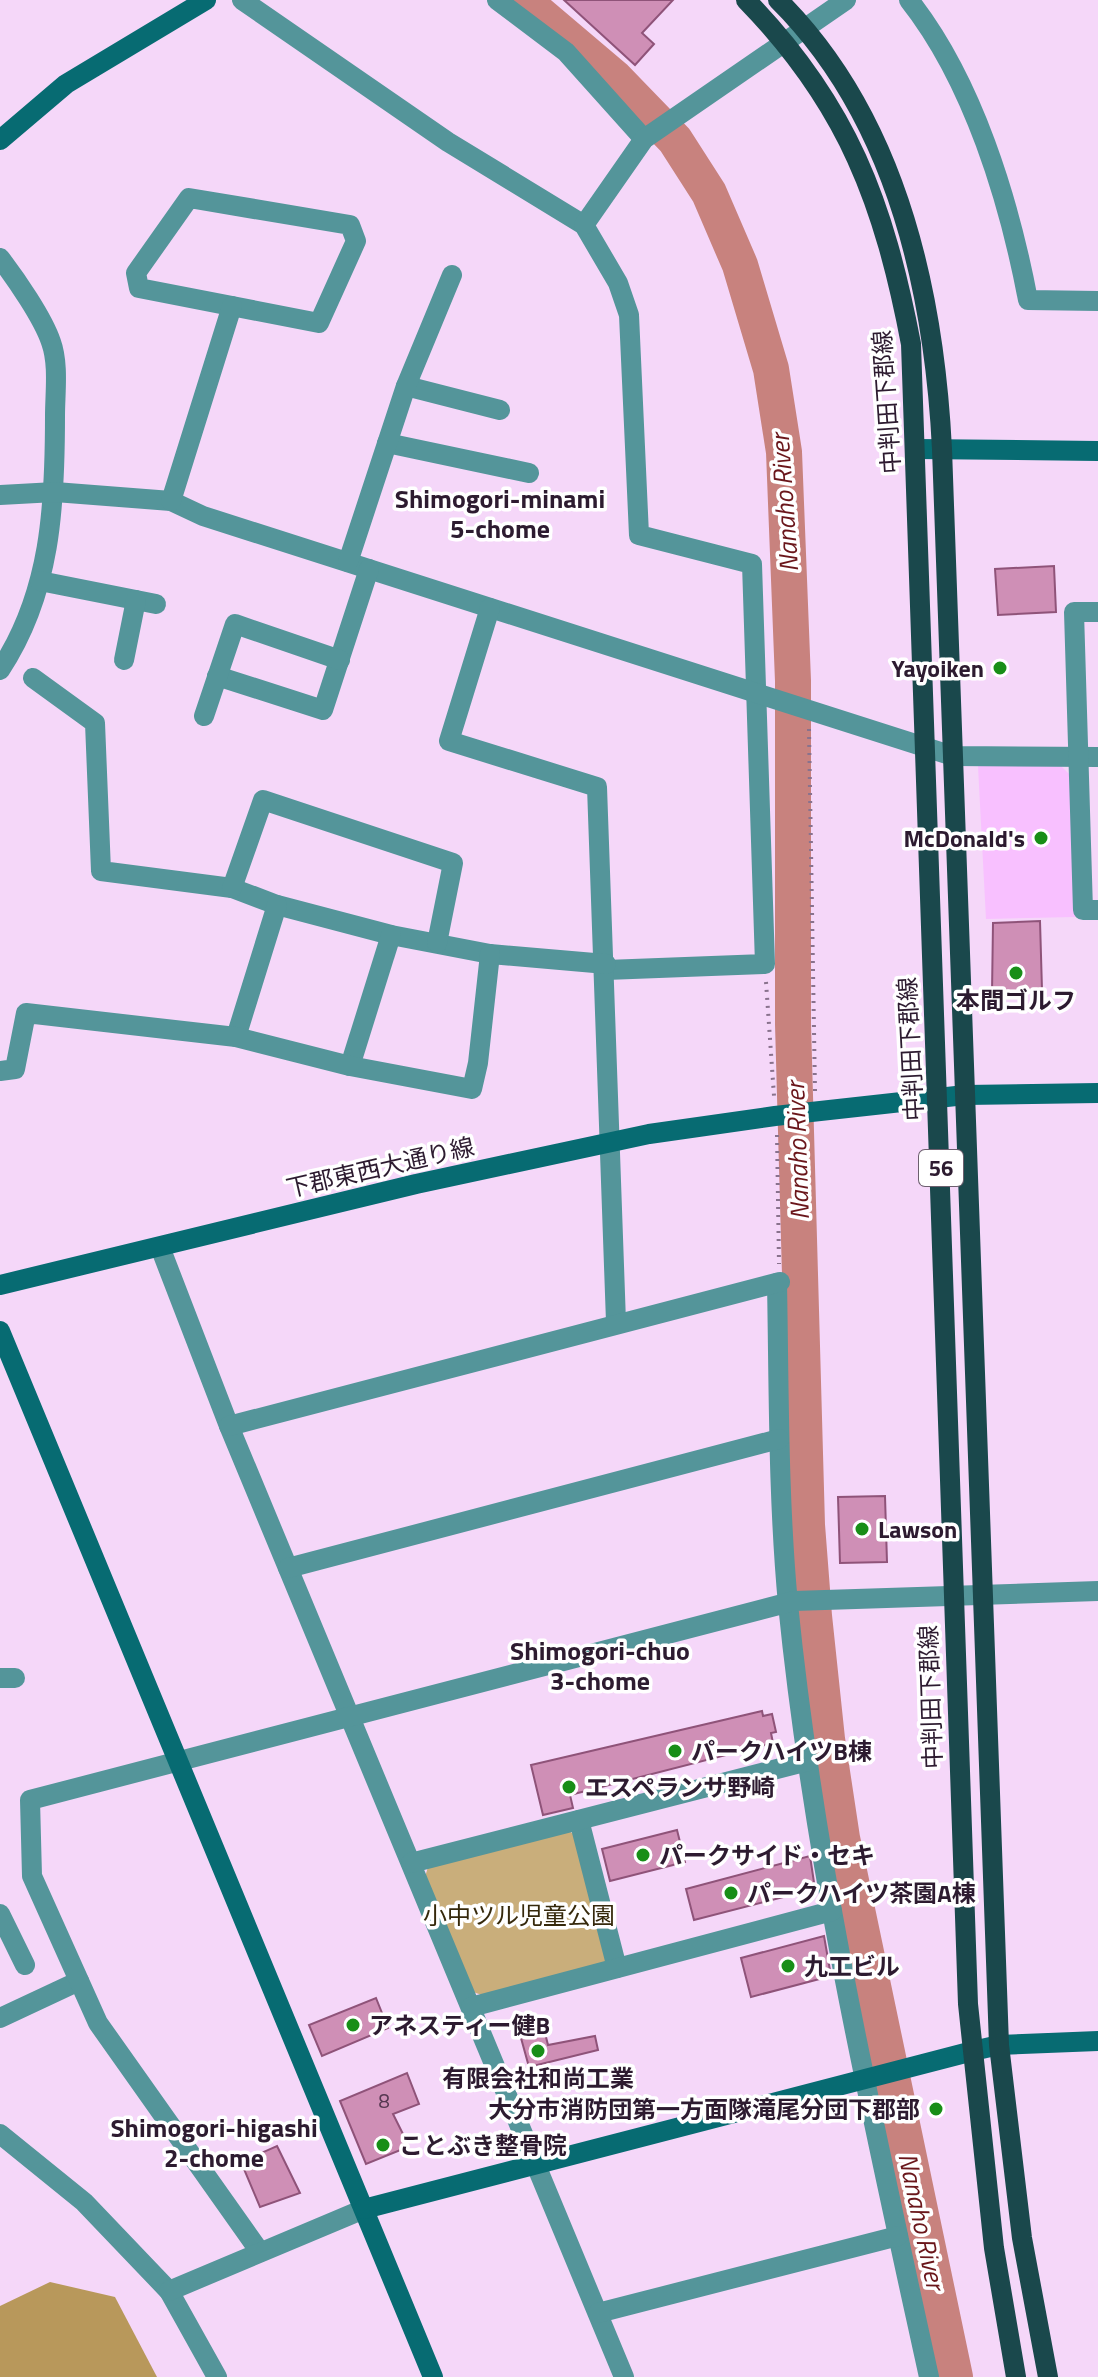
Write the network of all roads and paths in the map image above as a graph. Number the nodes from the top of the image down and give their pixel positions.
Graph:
1 (206, 0) edge
2 (242, 0) edge
3 (497, 0) edge
4 (746, 0) edge
5 (778, 0) edge
6 (846, 0) edge
7 (909, 0) edge
8 (806, 27) junction
9 (787, 44) junction
10 (646, 137) junction
11 (0, 140) edge
12 (584, 225) junction
13 (0, 258) edge
14 (452, 275) dead end
15 (1098, 301) edge
16 (232, 306) junction
17 (406, 386) junction
18 (500, 410) dead end
19 (387, 443) junction
20 (917, 449) junction
21 (942, 449) junction
22 (1098, 451) edge
23 (529, 473) dead end
24 (55, 492) junction
25 (0, 495) edge
26 (171, 501) junction
27 (348, 562) junction
28 (369, 569) junction
29 (40, 581) junction
30 (490, 608) junction
31 (1098, 612) edge
32 (124, 660) dead end
33 (340, 660) junction
34 (0, 670) edge
35 (217, 676) junction
36 (33, 678) dead end
37 (763, 696) junction
38 (806, 709) junction
39 (204, 716) dead end
40 (926, 748) junction
41 (953, 756) junction
42 (1088, 757) edge
43 (232, 888) junction
44 (277, 905) junction
45 (1098, 910) edge
46 (391, 935) junction
47 (437, 943) junction
48 (490, 954) junction
49 (765, 964) junction
50 (606, 967) junction
51 (236, 1037) junction
52 (350, 1066) junction
53 (0, 1071) edge
54 (1098, 1093) edge
55 (965, 1095) junction
56 (938, 1098) junction
57 (815, 1101) junction
58 (775, 1115) junction
59 (610, 1143) junction
60 (160, 1247) junction
61 (778, 1283) junction
62 (0, 1285) edge
63 (616, 1322) junction
64 (0, 1331) edge
65 (229, 1426) junction
66 (779, 1439) junction
67 (288, 1568) junction
68 (1098, 1591) edge
69 (952, 1596) junction
70 (983, 1596) junction
71 (791, 1602) junction
72 (351, 1717) junction
73 (808, 1761) junction
74 (177, 1762) junction
75 (579, 1820) junction
76 (411, 1863) junction
77 (832, 1911) junction
78 (0, 1914) edge
79 (25, 1965) dead end
80 (617, 1968) junction
81 (79, 1981) junction
82 (471, 2007) junction
83 (0, 2018) edge
84 (1098, 2041) edge
85 (999, 2045) junction
86 (973, 2051) junction
87 (866, 2077) junction
88 (0, 2134) edge
89 (536, 2164) junction
90 (364, 2209) junction
91 (898, 2236) junction
92 (260, 2252) junction
93 (169, 2291) junction
94 (598, 2313) junction
95 (217, 2377) edge
96 (433, 2377) edge
97 (624, 2377) edge
98 (929, 2377) edge
99 (1016, 2377) edge
100 (1048, 2377) edge

1 - 11 street
2 - 12 street
3 - 10 street
4 - 9 main road, 中判田下郡線 / 56
5 - 8 main road, 56
6 - 8 street
7 - 15 street
8 - 9 street
8 - 21 main road, 56
9 - 10 street
9 - 20 main road, 中判田下郡線 / 56
10 - 12 street
12 - 37 street
13 - 24 street
14 - 17 street
16 - 16 street
16 - 26 street
17 - 18 street
17 - 19 street
19 - 23 street
19 - 27 street
20 - 21 street
20 - 40 main road, 中判田下郡線 / 56
21 - 22 street
21 - 41 main road, 56
24 - 25 street
24 - 26 street
24 - 29 street
26 - 27 street
27 - 28 street
28 - 30 street
28 - 33 street
29 - 32 street
29 - 34 street
30 - 37 street
30 - 50 street
31 - 42 street
33 - 35 street
33 - 35 street
35 - 39 street
36 - 43 street
37 - 38 street
37 - 49 street
38 - 40 street
38 - 57 path
40 - 41 street
40 - 56 main road, 中判田下郡線 / 56
41 - 42 street
41 - 55 main road, 56
42 - 45 street
43 - 44 street
43 - 47 street
44 - 46 street
44 - 51 street
46 - 47 street
46 - 52 street
47 - 48 street
48 - 50 street
48 - 52 street
49 - 50 street
49 - 58 path
50 - 59 street
51 - 52 street
51 - 53 street
54 - 55 street
55 - 56 street
55 - 70 main road, 56
56 - 57 street
56 - 69 main road, 中判田下郡線 / 56
57 - 58 street, 下郡東西大通り線
58 - 59 street, 下郡東西大通り線
58 - 61 path
59 - 60 street, 下郡東西大通り線
59 - 63 street
60 - 62 street, 下郡東西大通り線
60 - 65 street
61 - 63 street
61 - 66 street
63 - 65 street
64 - 74 street
65 - 67 street
66 - 67 street
66 - 71 street
67 - 72 street
68 - 70 street
69 - 70 street
69 - 71 street
69 - 86 main road, 中判田下郡線 / 56
70 - 85 main road, 56
71 - 72 street
71 - 73 street
72 - 74 street
72 - 76 street
73 - 75 street
73 - 77 street
74 - 81 street
74 - 90 street
75 - 76 street
75 - 80 street
76 - 82 street
77 - 80 street
77 - 87 street
78 - 79 street
80 - 82 street
81 - 83 street
81 - 92 street
82 - 89 street
84 - 85 street
85 - 86 street
85 - 100 main road, 56
86 - 87 street
86 - 99 main road, 中判田下郡線 / 56
87 - 89 street
87 - 91 street
88 - 93 street
89 - 90 street
89 - 94 street
90 - 92 street
90 - 96 street
91 - 94 street
91 - 98 street
92 - 93 street
93 - 95 street
94 - 97 street

